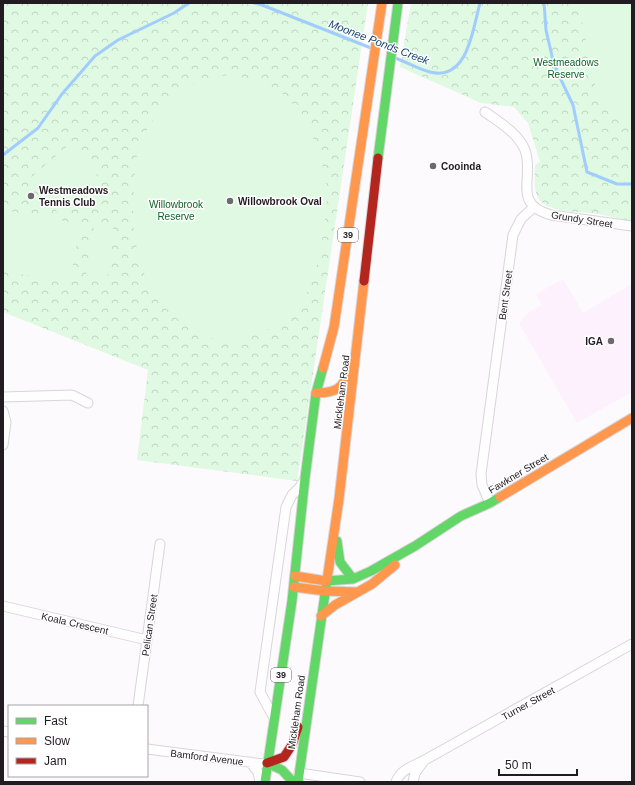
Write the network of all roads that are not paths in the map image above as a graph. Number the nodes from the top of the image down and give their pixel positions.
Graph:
1 (382, 3) edge
2 (398, 3) edge
3 (485, 112) dead end
4 (373, 204) junction
5 (534, 207) junction
6 (351, 212) junction
7 (632, 226) edge
8 (356, 357) junction
9 (316, 393) junction
10 (3, 397) edge
11 (88, 403) dead end
12 (3, 411) edge
13 (349, 416) junction
14 (632, 418) edge
15 (3, 445) edge
16 (305, 478) junction
17 (490, 503) junction
18 (335, 524) junction
19 (160, 544) dead end
20 (415, 546) junction
21 (295, 576) junction
22 (353, 579) junction
23 (326, 581) junction
24 (294, 587) junction
25 (325, 591) junction
26 (358, 592) junction
27 (3, 606) edge
28 (321, 616) junction
29 (147, 640) junction
30 (632, 644) edge
31 (310, 692) junction
32 (138, 705) edge
33 (274, 719) junction
34 (148, 749) edge
35 (423, 761) junction
36 (250, 762) junction
37 (268, 763) junction
38 (298, 778) edge
39 (260, 782) edge
40 (265, 782) edge
41 (293, 782) edge
42 (360, 782) edge
43 (396, 782) edge
44 (413, 782) edge

1 - 6 main road, Mickleham Road / 39
2 - 4 main road, Mickleham Road / 39
3 - 5 street
4 - 6 main road
4 - 8 main road, Mickleham Road / 39
5 - 7 street, Grundy Street
5 - 17 street, Bent Street
6 - 9 main road, Mickleham Road / 39
8 - 9 main road
8 - 13 main road, Mickleham Road / 39
9 - 13 main road
9 - 16 main road, Mickleham Road / 39
10 - 11 street
12 - 15 street
13 - 18 main road, Mickleham Road / 39
14 - 17 main road, Fawkner Street
16 - 21 main road, Mickleham Road / 39
16 - 33 street, Mickleham Road
17 - 20 main road, Fawkner Street
18 - 22 main road
18 - 23 main road, Mickleham Road / 39
19 - 29 street, Pelican Street
20 - 22 main road, Fawkner Street
20 - 26 main road, Fawkner Street
21 - 23 main road, Fawkner Street
21 - 24 main road, Mickleham Road / 39
22 - 23 main road, Fawkner Street
23 - 25 main road, Mickleham Road / 39
24 - 25 main road
24 - 33 main road, Mickleham Road / 39
25 - 26 main road
25 - 28 main road, Mickleham Road / 39
26 - 28 main road, Fawkner Street
27 - 29 street, Koala Crescent
28 - 31 main road, Mickleham Road / 39
29 - 32 street, Pelican Street
30 - 35 street, Turner Street
31 - 37 main road
31 - 38 main road, Mickleham Road / 39
33 - 37 main road, Mickleham Road / 39
34 - 36 street, Bamford Avenue
35 - 43 street, Turner Street
35 - 44 street
36 - 37 street, Bamford Avenue
36 - 39 street
37 - 40 main road, Mickleham Road / 39
37 - 41 main road
38 - 42 street

